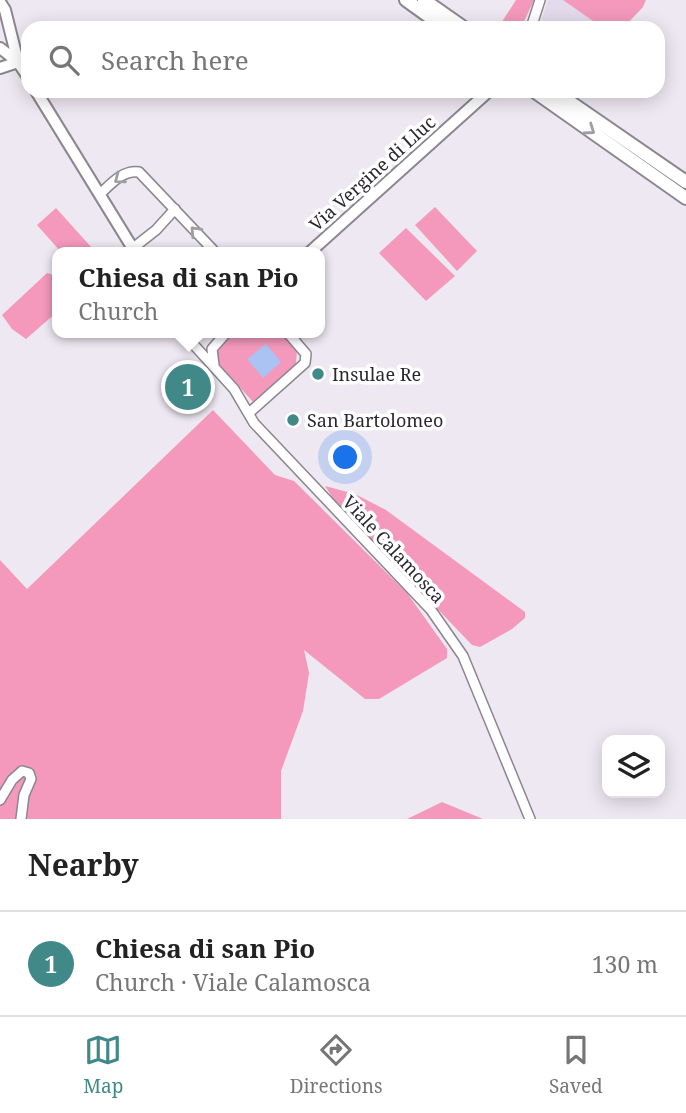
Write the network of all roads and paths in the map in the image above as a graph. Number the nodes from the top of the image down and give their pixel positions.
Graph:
1 (406, 0) edge
2 (424, 0) edge
3 (540, 0) edge
4 (0, 2) edge
5 (435, 21) edge
6 (454, 21) edge
7 (532, 21) edge
8 (0, 48) edge
9 (18, 62) junction
10 (21, 66) edge
11 (0, 68) edge
12 (41, 98) edge
13 (480, 98) edge
14 (544, 98) edge
15 (564, 98) edge
16 (686, 183) edge
17 (100, 194) junction
18 (686, 198) edge
19 (175, 209) junction
20 (130, 247) edge
21 (137, 247) edge
22 (210, 247) edge
23 (316, 247) edge
24 (188, 338) edge
25 (222, 338) edge
26 (292, 338) edge
27 (214, 367) junction
28 (249, 413) junction
29 (0, 800) edge
30 (21, 819) edge
31 (530, 819) edge

1 - 5 main road
2 - 6 main road
3 - 7 street
4 - 9 street
8 - 9 street
9 - 10 street
9 - 11 street
12 - 17 street
13 - 23 street, Via Vergine di Lluc
14 -> 18 main road
15 - 16 main road
19 -> 17 street
17 - 20 street
19 - 21 street
22 -> 19 street
24 - 27 street, Viale Calamosca
25 - 27 street
26 - 28 street
27 - 28 street, Viale Calamosca
28 - 31 street, Viale Calamosca
29 - 30 street

